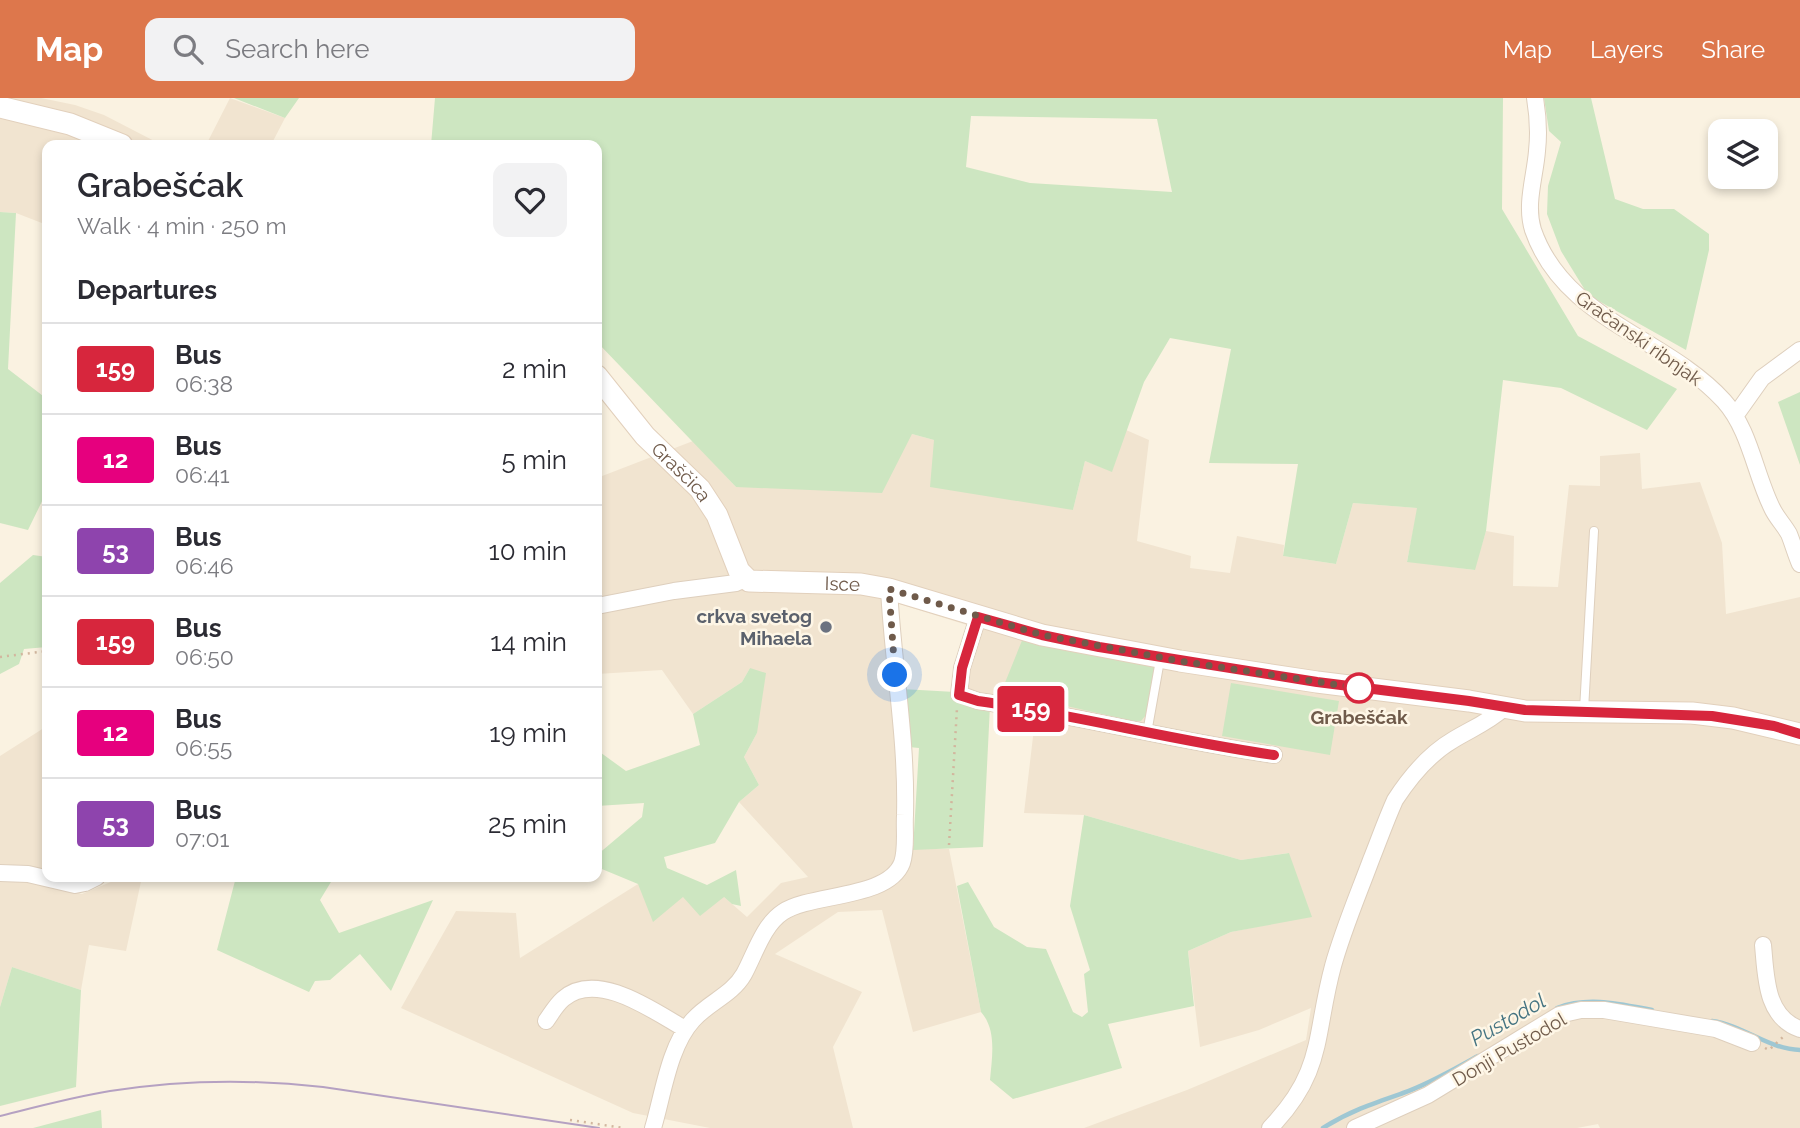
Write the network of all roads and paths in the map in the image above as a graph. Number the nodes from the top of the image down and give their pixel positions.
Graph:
1 (1535, 98) edge
2 (0, 107) edge
3 (110, 140) edge
4 (1800, 350) edge
5 (602, 382) edge
6 (1735, 416) junction
7 (1594, 531) dead end
8 (1800, 564) edge
9 (745, 579) junction
10 (889, 589) junction
11 (602, 605) edge
12 (978, 617) junction
13 (42, 652) edge
14 (0, 657) edge
15 (1160, 657) junction
16 (959, 695) junction
17 (1504, 708) junction
18 (1584, 713) junction
19 (1147, 733) junction
20 (1800, 734) edge
21 (1274, 755) dead end
22 (949, 845) dead end
23 (0, 873) edge
24 (42, 878) edge
25 (59, 882) edge
26 (87, 882) edge
27 (1763, 945) dead end
28 (546, 1021) dead end
29 (685, 1029) junction
30 (1800, 1029) edge
31 (1778, 1042) dead end
32 (1752, 1043) dead end
33 (1772, 1047) dead end
34 (570, 1120) dead end
35 (624, 1128) edge
36 (653, 1128) edge
37 (1270, 1128) edge
38 (1355, 1128) edge

1 - 6 street, Gračanski ribnjak
2 - 3 street
4 - 6 street
5 - 9 street, Graščica
6 - 8 street, Gračanski ribnjak
7 - 18 lane
9 - 10 street, Isce
9 - 11 street
10 - 12 street, Isce
10 - 29 street
12 - 15 street, Isce
12 - 16 street
13 - 14 path
15 - 17 street, Isce
15 - 19 lane
16 - 19 street
16 - 22 path
17 - 18 street, Isce
17 - 37 street
18 - 20 street, Isce
19 - 21 street
23 - 24 street
25 - 26 street
27 - 30 street
28 - 29 street
29 - 36 street
31 - 33 path
32 - 38 street, Donji Pustodol
34 - 35 path

